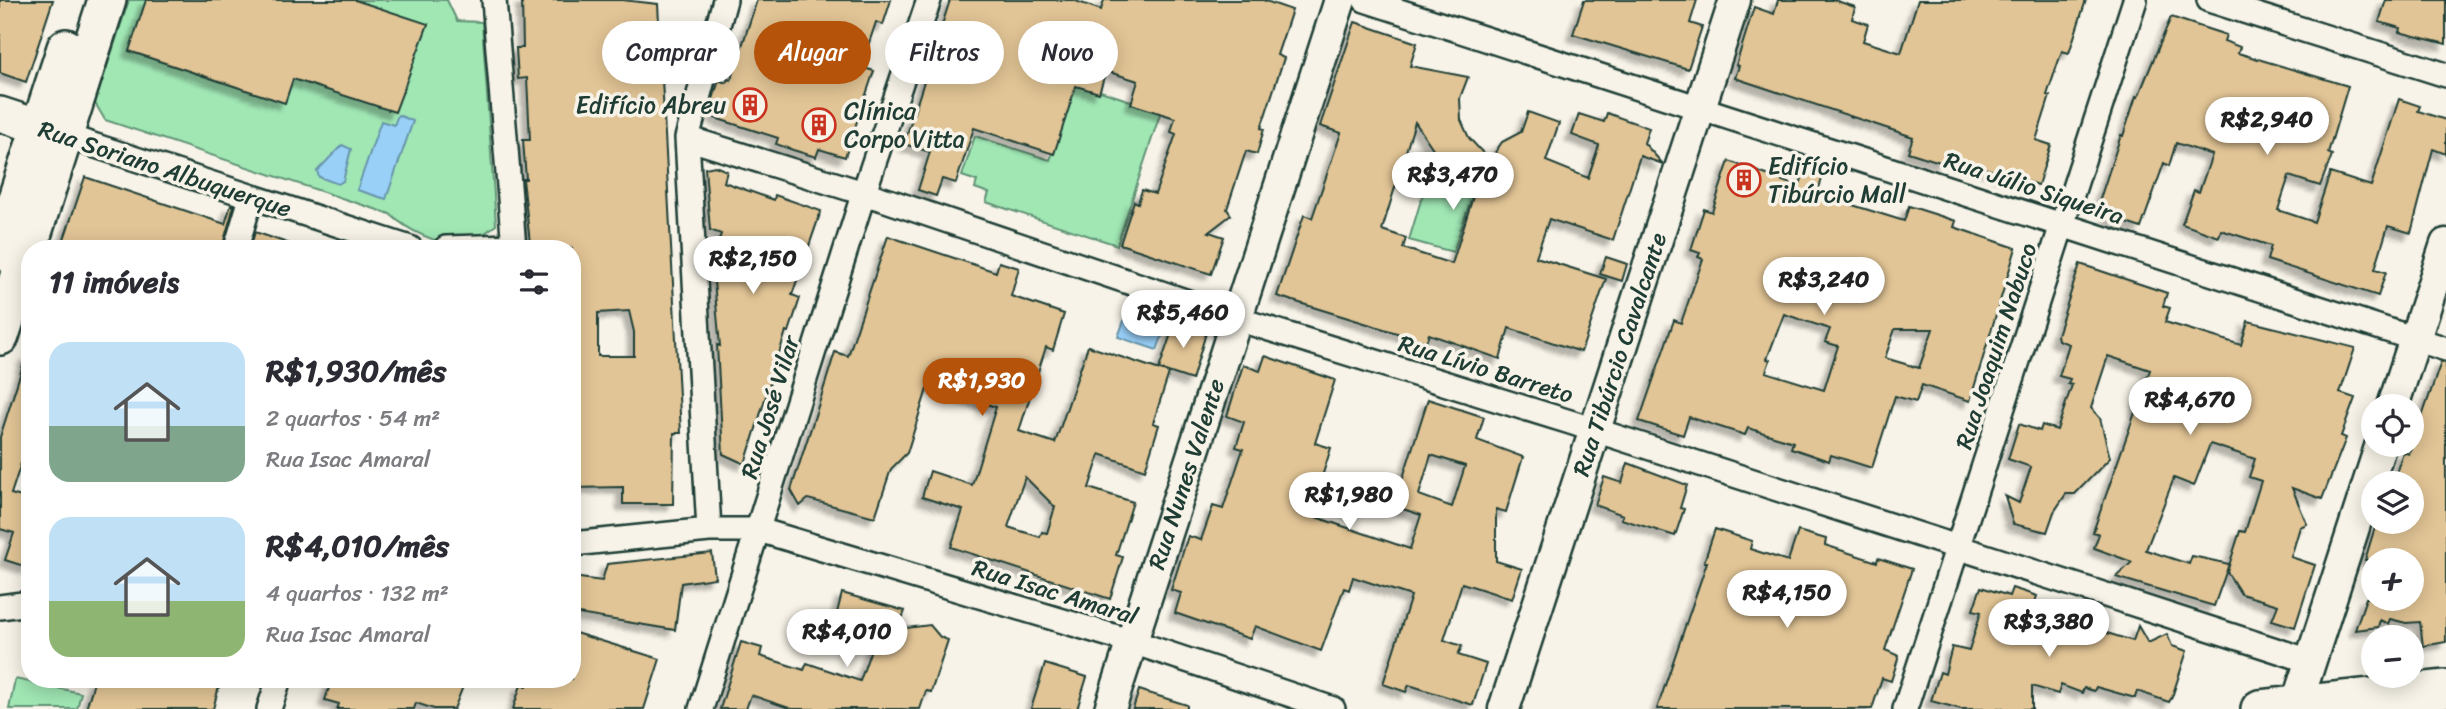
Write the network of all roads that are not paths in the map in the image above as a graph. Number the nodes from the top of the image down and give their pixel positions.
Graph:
1 (81, 0) edge
2 (107, 0) edge
3 (494, 0) edge
4 (725, 0) edge
5 (929, 0) edge
6 (1340, 0) edge
7 (1365, 0) edge
8 (1735, 0) edge
9 (2135, 0) edge
10 (2209, 0) edge
11 (2446, 75) edge
12 (1700, 109) junction
13 (0, 114) edge
14 (53, 132) junction
15 (687, 138) junction
16 (864, 192) junction
17 (251, 198) junction
18 (2063, 226) junction
19 (25, 240) edge
20 (238, 240) edge
21 (385, 240) edge
22 (513, 240) edge
23 (2446, 244) edge
24 (0, 251) edge
25 (21, 255) edge
26 (1236, 318) junction
27 (0, 336) edge
28 (2414, 339) junction
29 (2446, 349) edge
30 (2397, 394) edge
31 (1594, 431) junction
32 (2377, 457) edge
33 (709, 530) junction
34 (759, 530) junction
35 (581, 543) edge
36 (1957, 547) junction
37 (21, 604) edge
38 (0, 607) edge
39 (1130, 641) junction
40 (2311, 661) junction
41 (276, 688) edge
42 (2446, 689) edge
43 (2296, 707) edge
44 (270, 709) edge
45 (701, 709) edge
46 (1110, 709) edge
47 (1334, 709) edge
48 (1504, 709) edge
49 (1906, 709) edge
50 (2260, 709) edge

1 - 14 main road
2 - 14 main road
3 - 22 street
4 - 15 street
5 - 16 street, Rua José Vilar
6 - 26 street, Rua Nunes Valente
7 - 12 street, Rua Júlio Siqueira
8 - 12 street, Rua Tibúrcio Cavalcante
9 - 18 street, Rua Joaquim Nabuco
10 - 11 street
12 - 18 street, Rua Júlio Siqueira
12 - 31 street, Rua Tibúrcio Cavalcante
13 - 14 main road, Rua Soriano Albuquerque
14 - 17 street, Rua Soriano Albuquerque
14 - 19 main road
14 - 24 main road
15 - 16 street, Rua Lívio Barreto
15 - 33 street
16 - 26 street, Rua Lívio Barreto
16 - 34 street, Rua José Vilar
17 - 20 street
17 - 21 street, Rua Soriano Albuquerque
18 - 28 street, Rua Júlio Siqueira
18 - 36 street, Rua Joaquim Nabuco
23 - 28 street
25 - 27 main road
26 - 31 street, Rua Lívio Barreto
26 - 39 street, Rua Nunes Valente
28 - 29 street, Rua Júlio Siqueira
28 - 30 street
31 - 36 street, Rua Lívio Barreto
31 - 48 street, Rua Tibúrcio Cavalcante
32 - 40 street
33 - 34 street, Rua Isac Amaral
33 - 35 street, Rua Isac Amaral
34 - 39 street, Rua Isac Amaral
34 - 45 street, Rua José Vilar
36 - 40 street, Rua Lívio Barreto
36 - 49 street, Rua Joaquim Nabuco
37 - 38 street
39 - 46 street, Rua Nunes Valente
39 - 47 street, Rua Isac Amaral
40 - 43 street
41 - 44 street
42 - 43 main road
43 - 50 main road

